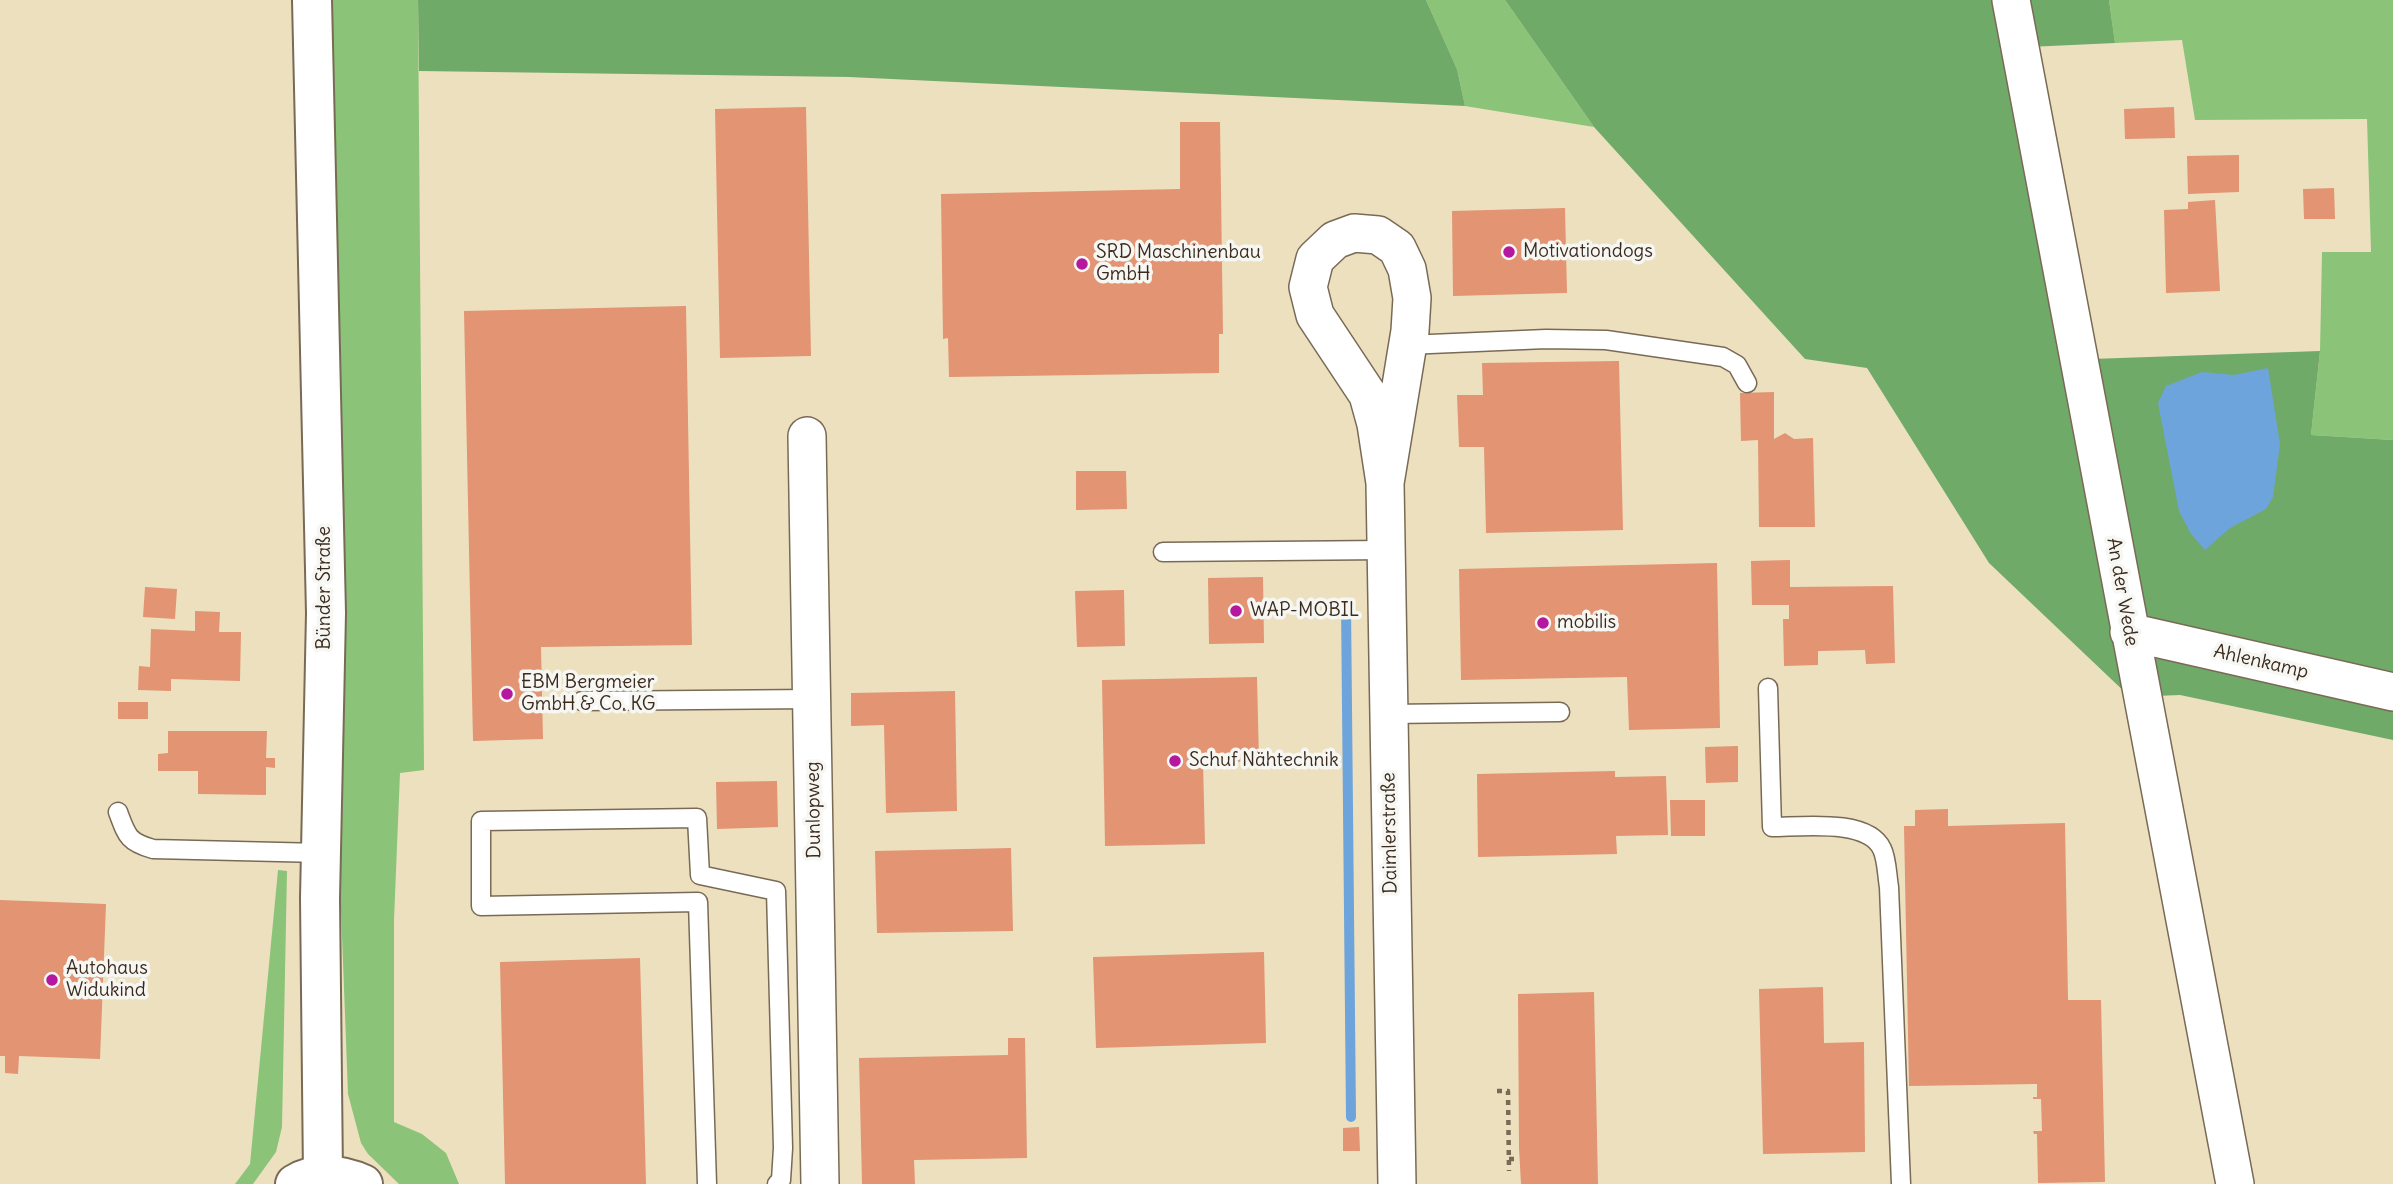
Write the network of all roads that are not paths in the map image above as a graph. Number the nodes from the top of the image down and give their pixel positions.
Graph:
1 (312, 0) edge
2 (2011, 0) edge
3 (1407, 345) junction
4 (1747, 383) dead end
5 (807, 436) dead end
6 (1385, 483) junction
7 (1385, 550) junction
8 (1163, 552) dead end
9 (2129, 632) junction
10 (1768, 688) dead end
11 (2393, 692) edge
12 (812, 699) junction
13 (582, 701) dead end
14 (1560, 712) dead end
15 (1388, 714) junction
16 (118, 812) dead end
17 (321, 853) junction
18 (309, 1180) edge
19 (363, 1184) edge
20 (707, 1184) edge
21 (777, 1184) edge
22 (820, 1184) edge
23 (1397, 1184) edge
24 (1901, 1184) edge
25 (2235, 1184) edge

1 - 17 street, Bünder Straße
2 - 9 street, An der Wede
3 - 4 lane
3 - 6 street, Daimlerstraße
3 - 6 street, Daimlerstraße
5 - 12 street, Dunlopweg
6 - 7 street, Daimlerstraße
7 - 8 lane
7 - 15 street, Daimlerstraße
9 - 11 street, Ahlenkamp
9 - 25 street, An der Wede
10 - 24 lane
12 - 13 lane
12 - 22 street, Dunlopweg
14 - 15 lane
15 - 23 street, Daimlerstraße
16 - 17 lane
17 - 18 street, Bünder Straße
18 - 19 street
20 - 21 lane

